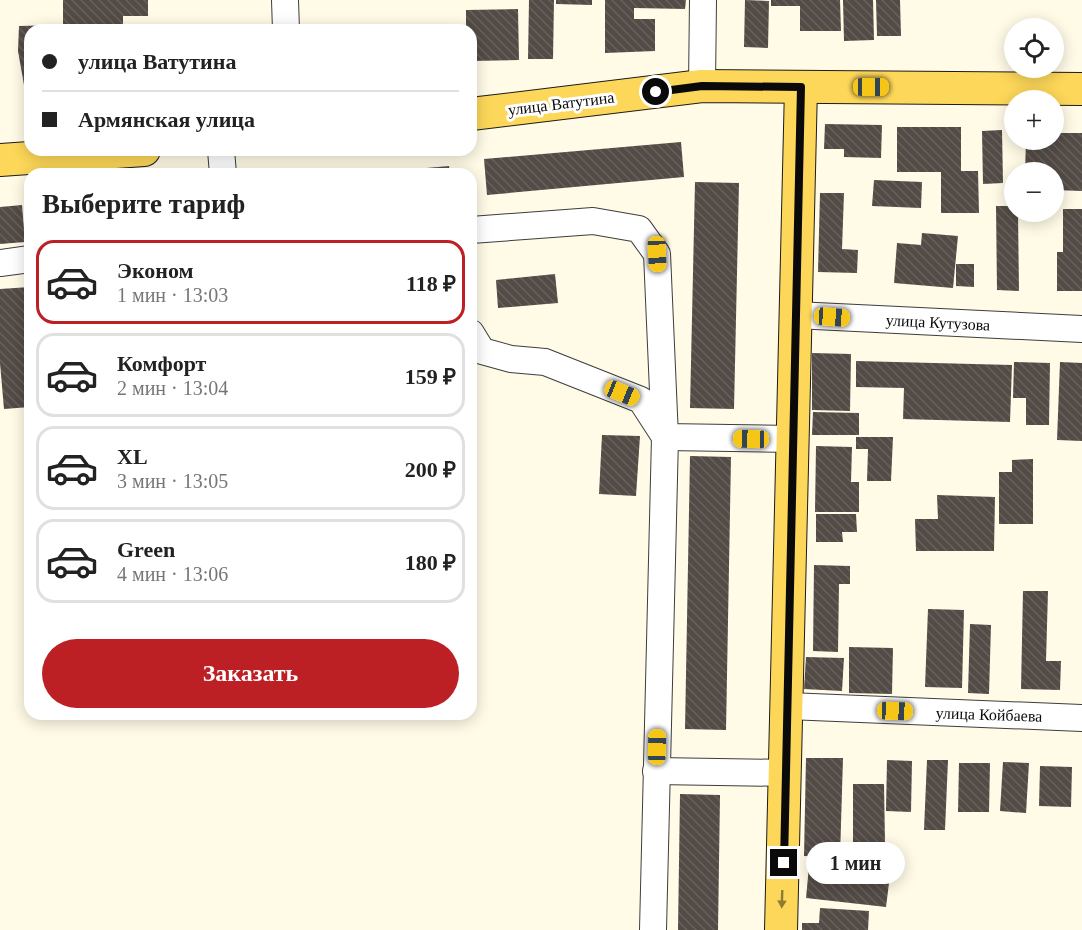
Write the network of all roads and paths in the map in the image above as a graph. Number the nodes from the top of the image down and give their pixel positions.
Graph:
1 (285, 0) edge
2 (703, 0) edge
3 (286, 24) edge
4 (702, 86) junction
5 (801, 87) junction
6 (1082, 89) edge
7 (477, 113) edge
8 (102, 156) edge
9 (0, 160) edge
10 (33, 166) edge
11 (477, 230) edge
12 (24, 260) edge
13 (0, 263) edge
14 (795, 315) junction
15 (1082, 329) edge
16 (477, 342) edge
17 (664, 437) junction
18 (793, 439) junction
19 (788, 706) junction
20 (1082, 718) edge
21 (656, 771) junction
22 (787, 773) junction
23 (653, 930) edge
24 (781, 930) edge

1 - 3 street
2 - 4 street
4 - 5 main road, улица Ватутина
4 - 7 main road, улица Ватутина
5 - 6 main road, улица Ватутина
5 - 14 main road
8 - 10 main road
9 - 10 main road
11 - 17 street
12 - 13 street
14 - 15 street, улица Кутузова
14 - 18 main road
16 - 17 street
17 - 18 street
17 - 21 street
18 - 19 main road
19 - 20 street, улица Койбаева
19 - 22 main road
21 - 22 street
21 - 23 street
22 -> 24 main road

